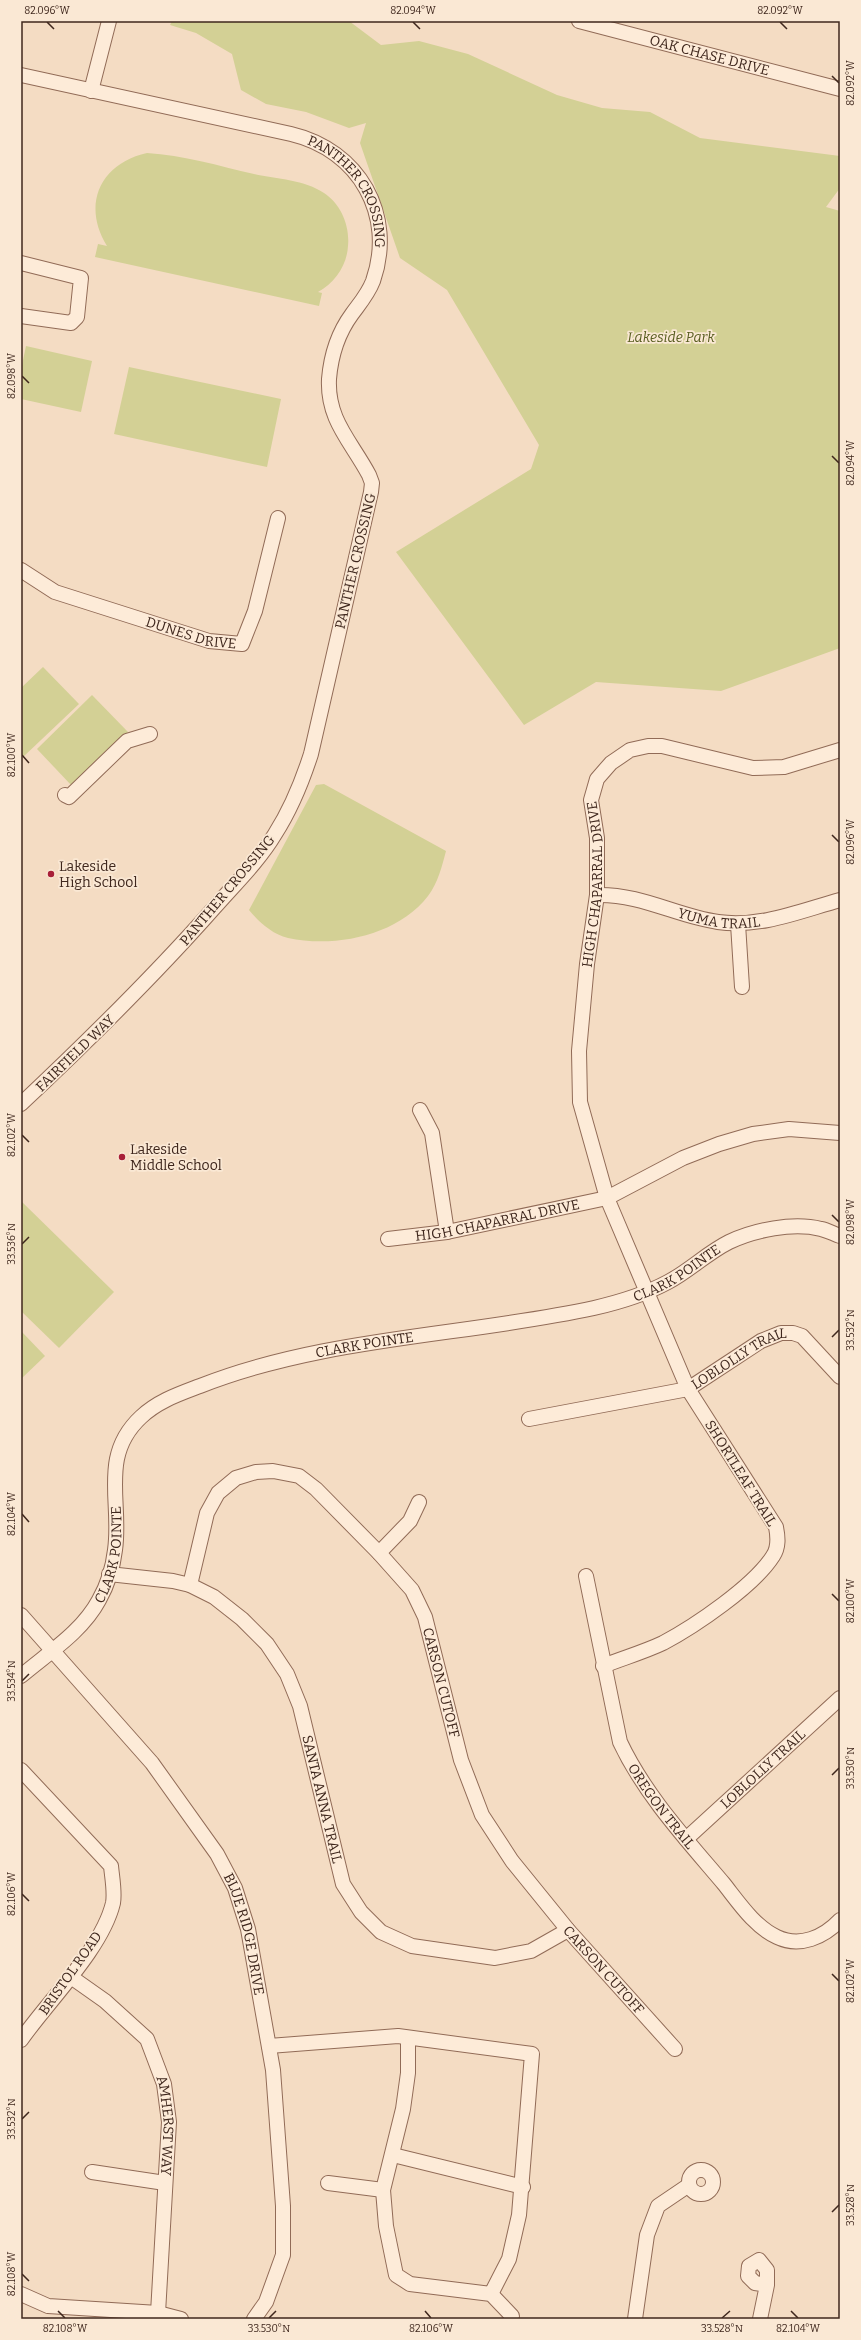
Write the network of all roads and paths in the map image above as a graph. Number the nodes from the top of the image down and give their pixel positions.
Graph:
1 (109, 21) edge
2 (579, 21) edge
3 (21, 75) edge
4 (840, 89) edge
5 (92, 91) junction
6 (21, 262) edge
7 (21, 316) edge
8 (278, 518) dead end
9 (21, 570) edge
10 (150, 734) dead end
11 (840, 750) edge
12 (65, 795) dead end
13 (597, 895) junction
14 (840, 900) edge
15 (738, 924) junction
16 (742, 987) dead end
17 (128, 1001) joint
18 (21, 1104) edge
19 (420, 1110) dead end
20 (840, 1133) edge
21 (607, 1198) junction
22 (447, 1232) junction
23 (840, 1236) edge
24 (388, 1239) dead end
25 (648, 1292) junction
26 (840, 1378) edge
27 (688, 1389) junction
28 (529, 1419) dead end
29 (420, 1502) dead end
30 (379, 1553) junction
31 (109, 1574) junction
32 (586, 1576) dead end
33 (190, 1585) junction
34 (21, 1615) edge
35 (52, 1649) junction
36 (603, 1666) junction
37 (21, 1676) edge
38 (840, 1698) edge
39 (21, 1770) edge
40 (686, 1839) junction
41 (840, 1920) edge
42 (568, 1930) junction
43 (71, 1977) junction
44 (408, 2039) junction
45 (21, 2040) edge
46 (269, 2046) junction
47 (675, 2049) dead end
48 (393, 2155) junction
49 (92, 2172) dead end
50 (165, 2183) junction
51 (328, 2184) dead end
52 (689, 2185) dead end
53 (523, 2187) junction
54 (383, 2190) junction
55 (767, 2285) dead end
56 (21, 2294) edge
57 (491, 2294) junction
58 (158, 2313) junction
59 (512, 2316) dead end
60 (181, 2319) edge
61 (254, 2319) edge
62 (635, 2319) edge
63 (760, 2319) edge

1 - 5 street
2 - 4 street, OAK CHASE DRIVE
3 - 5 street, PANTHER CROSSING
5 - 17 street, PANTHER CROSSING
6 - 7 street
8 - 9 street, DUNES DRIVE
10 - 12 street
11 - 13 street, HIGH CHAPARRAL DRIVE
13 - 15 street, YUMA TRAIL
13 - 21 street, HIGH CHAPARRAL DRIVE
14 - 15 street, YUMA TRAIL
15 - 16 street
17 - 18 street, FAIRFIELD WAY
19 - 22 street
20 - 21 street, HIGH CHAPARRAL DRIVE
21 - 22 street, HIGH CHAPARRAL DRIVE
21 - 25 street, HIGH CHAPARRAL DRIVE
22 - 24 street, HIGH CHAPARRAL DRIVE
23 - 25 street, CLARK POINTE
25 - 27 street, SHORTLEAF TRAIL
25 - 31 street, CLARK POINTE
26 - 27 street, LOBLOLLY TRAIL
27 - 28 street, LOBLOLLY TRAIL
27 - 36 street, SHORTLEAF TRAIL
29 - 30 street
30 - 33 street, CARSON CUTOFF
30 - 42 street, CARSON CUTOFF
31 - 33 street, SANTA ANNA TRAIL
31 - 35 street, CLARK POINTE
32 - 36 street, OREGON TRAIL
33 - 42 street, SANTA ANNA TRAIL
34 - 35 street, BLUE RIDGE DRIVE
35 - 37 street
35 - 46 street, BLUE RIDGE DRIVE
36 - 40 street, OREGON TRAIL
38 - 40 street, LOBLOLLY TRAIL
39 - 43 street, BRISTOL ROAD
40 - 41 street, OREGON TRAIL
42 - 47 street, CARSON CUTOFF
43 - 45 street, BRISTOL ROAD
43 - 50 street, AMHERST WAY
44 - 46 street
44 - 48 street
44 - 53 street
46 - 61 street, BLUE RIDGE DRIVE
48 - 53 street
48 - 54 street
49 - 50 street
50 - 58 street, AMHERST WAY
51 - 54 street
52 - 62 street
53 - 57 street
54 - 57 street
55 - 63 street
56 - 58 street
57 - 59 street
58 - 60 street

